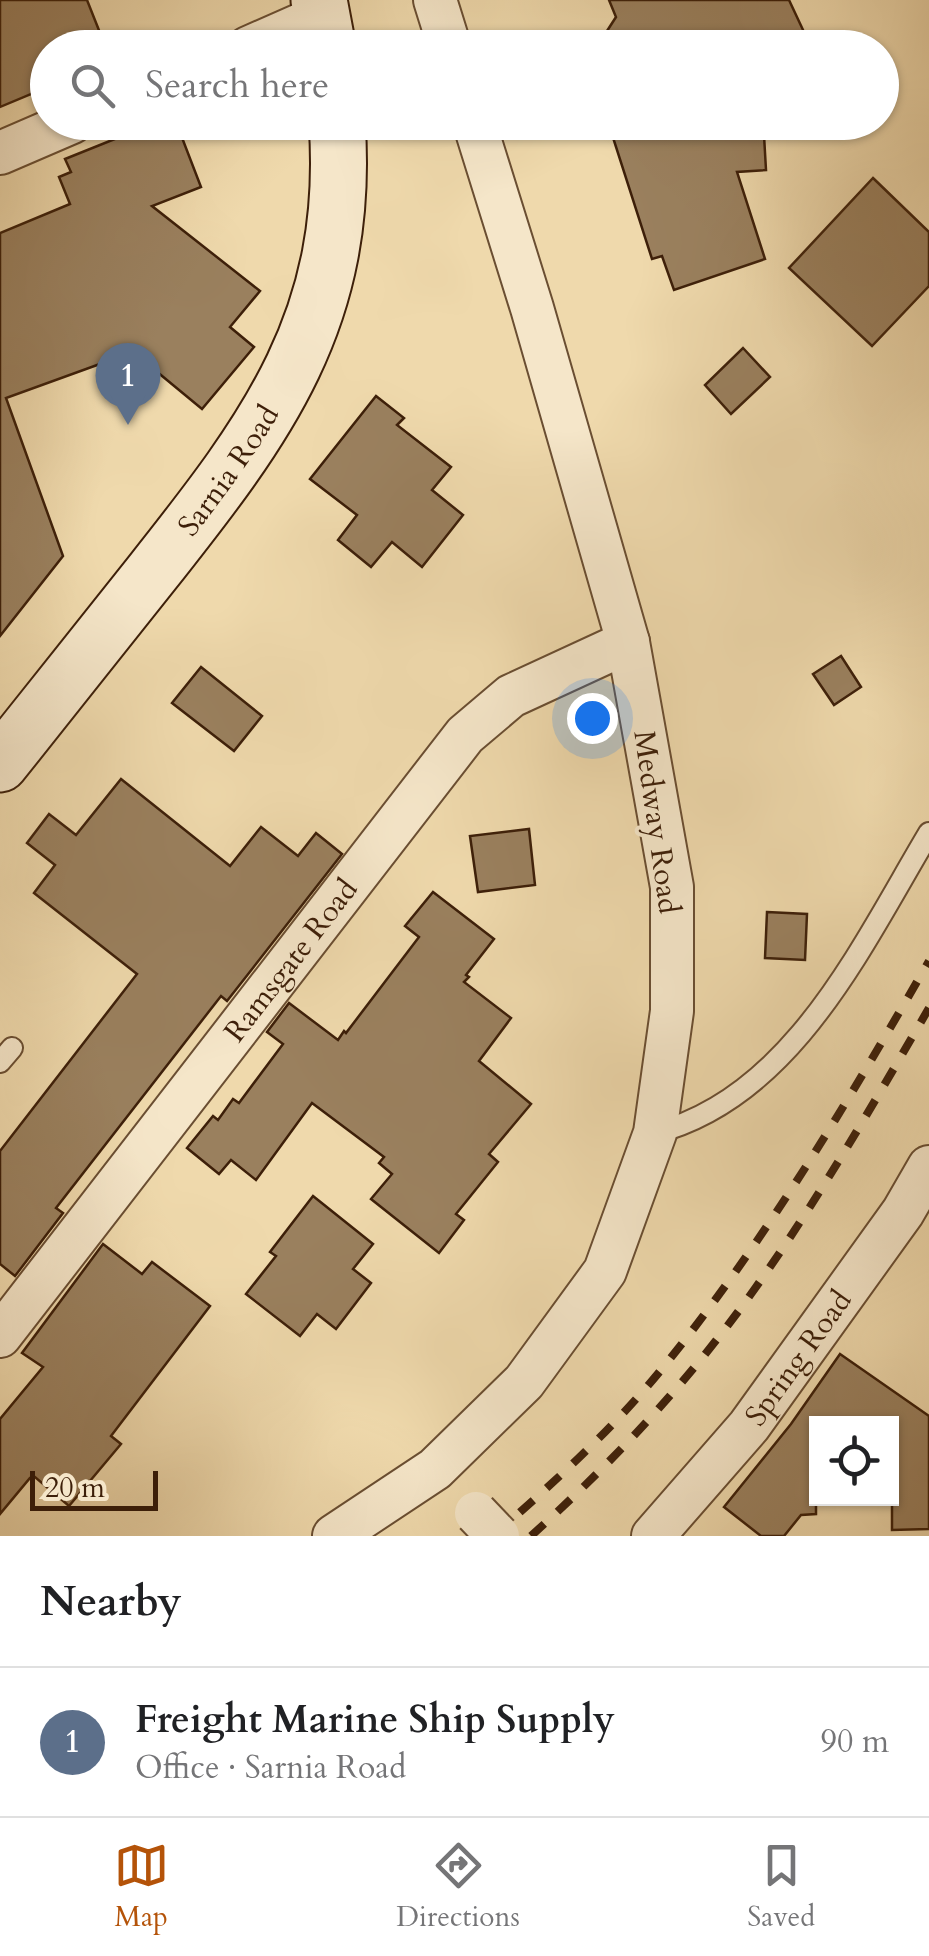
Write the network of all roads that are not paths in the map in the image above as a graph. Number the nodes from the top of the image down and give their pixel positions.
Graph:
1 (435, 0) edge
2 (323, 21) edge
3 (298, 30) edge
4 (444, 30) edge
5 (30, 140) edge
6 (338, 140) edge
7 (480, 140) edge
8 (0, 153) edge
9 (628, 642) junction
10 (0, 764) edge
11 (929, 833) edge
12 (655, 1134) junction
13 (929, 1167) edge
14 (0, 1336) edge
15 (435, 1469) junction
16 (487, 1524) edge
17 (334, 1536) edge
18 (653, 1536) edge

1 - 4 street
2 - 3 street
5 - 8 street
6 - 10 main road, Sarnia Road
7 - 9 street, Medway Road
9 - 12 street, Medway Road
9 - 14 street, Ramsgate Road
11 - 12 lane
12 - 15 street, Medway Road
13 - 18 street, Spring Road
15 - 16 street
15 - 17 street, Medway Road

